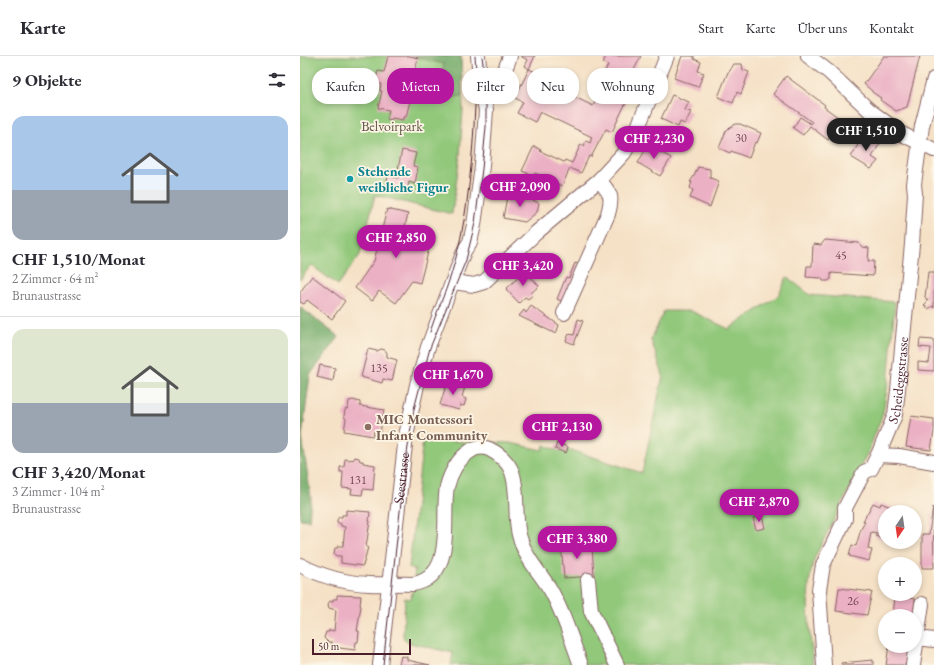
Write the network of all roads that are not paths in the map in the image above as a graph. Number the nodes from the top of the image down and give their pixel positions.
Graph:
1 (478, 56) edge
2 (510, 56) edge
3 (667, 56) edge
4 (808, 56) edge
5 (479, 68) edge
6 (505, 68) edge
7 (934, 79) edge
8 (477, 104) edge
9 (920, 142) junction
10 (934, 150) edge
11 (599, 180) junction
12 (453, 282) junction
13 (564, 313) dead end
14 (878, 455) junction
15 (934, 462) edge
16 (300, 565) edge
17 (588, 580) dead end
18 (390, 583) junction
19 (922, 604) dead end
20 (921, 609) edge
21 (922, 639) edge
22 (934, 640) edge
23 (915, 653) edge
24 (380, 665) edge
25 (580, 665) edge
26 (617, 665) edge
27 (824, 665) edge
28 (913, 665) edge

1 - 5 street, Seestrasse
2 - 6 street
3 - 11 street
4 - 9 street
7 - 9 street, Scheideggstrasse
8 - 12 street, Seestrasse
9 - 10 street
9 - 14 street, Scheideggstrasse
11 - 12 street
11 - 13 street
12 - 18 street, Seestrasse
14 - 15 street
14 - 27 street, Scheideggstrasse
16 - 18 street
17 - 26 street
18 - 24 street, Seestrasse
18 - 25 street
19 - 20 street
21 - 22 street
23 - 28 street

